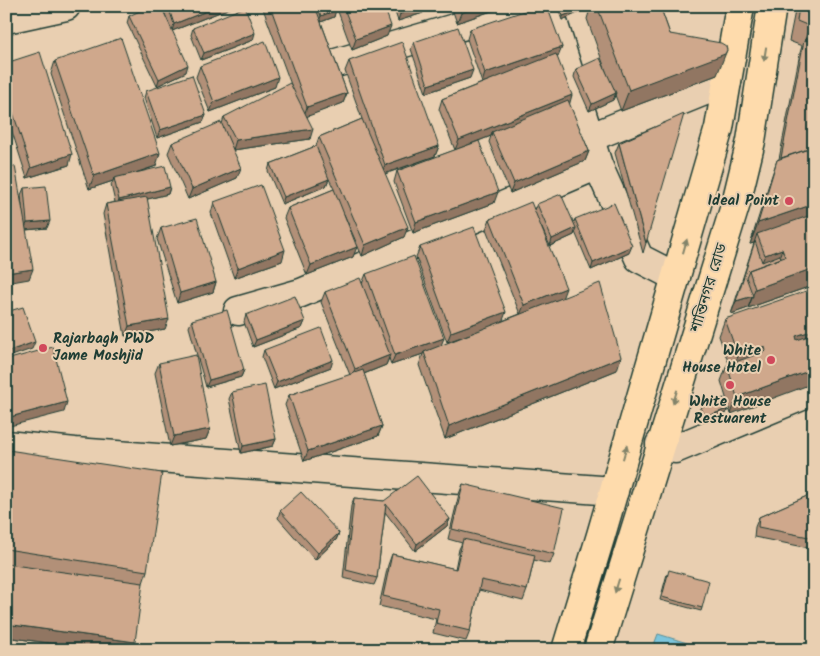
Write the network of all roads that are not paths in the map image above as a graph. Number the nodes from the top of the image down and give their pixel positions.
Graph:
1 (66, 6) edge
2 (540, 6) edge
3 (548, 6) edge
4 (740, 6) edge
5 (772, 6) edge
6 (6, 19) edge
7 (336, 63) edge
8 (727, 82) junction
9 (589, 138) junction
10 (598, 165) junction
11 (676, 277) junction
12 (238, 311) dead end
13 (814, 391) edge
14 (660, 444) junction
15 (6, 445) edge
16 (614, 491) junction
17 (601, 535) junction
18 (630, 545) junction
19 (566, 650) edge
20 (598, 650) edge

1 - 6 street
2 - 7 street
3 - 9 street
4 - 8 main road
5 -> 14 main road, শান্তিনগর রোড
8 - 9 street
11 -> 8 main road
9 - 10 street
10 - 11 street
10 - 12 street
16 -> 11 main road
13 - 14 street
14 - 18 main road, শান্তিনগর রোড
15 - 16 street
16 - 17 main road
17 - 18 main road
17 - 19 main road
18 -> 20 main road, শান্তিনগর রোড

